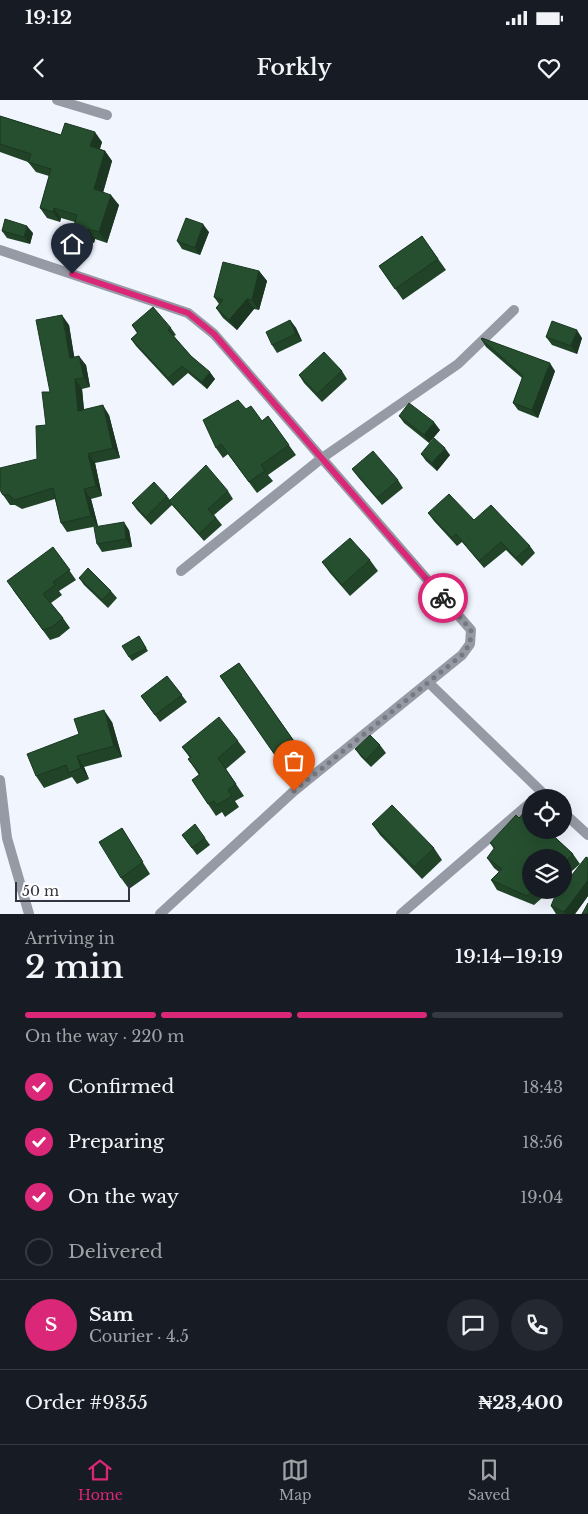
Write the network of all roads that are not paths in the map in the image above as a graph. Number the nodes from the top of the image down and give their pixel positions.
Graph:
1 (57, 100) edge
2 (106, 115) dead end
3 (0, 250) edge
4 (514, 310) dead end
5 (322, 458) junction
6 (181, 572) dead end
7 (429, 683) junction
8 (0, 780) edge
9 (535, 789) edge
10 (1, 806) edge
11 (522, 810) edge
12 (572, 820) edge
13 (588, 835) edge
14 (28, 914) edge
15 (160, 914) edge
16 (401, 914) edge

1 - 2 street
3 - 5 street
4 - 5 street
5 - 6 street
5 - 7 street
7 - 9 street
7 - 15 street
8 - 10 street
10 - 14 street
11 - 16 street
12 - 13 street

